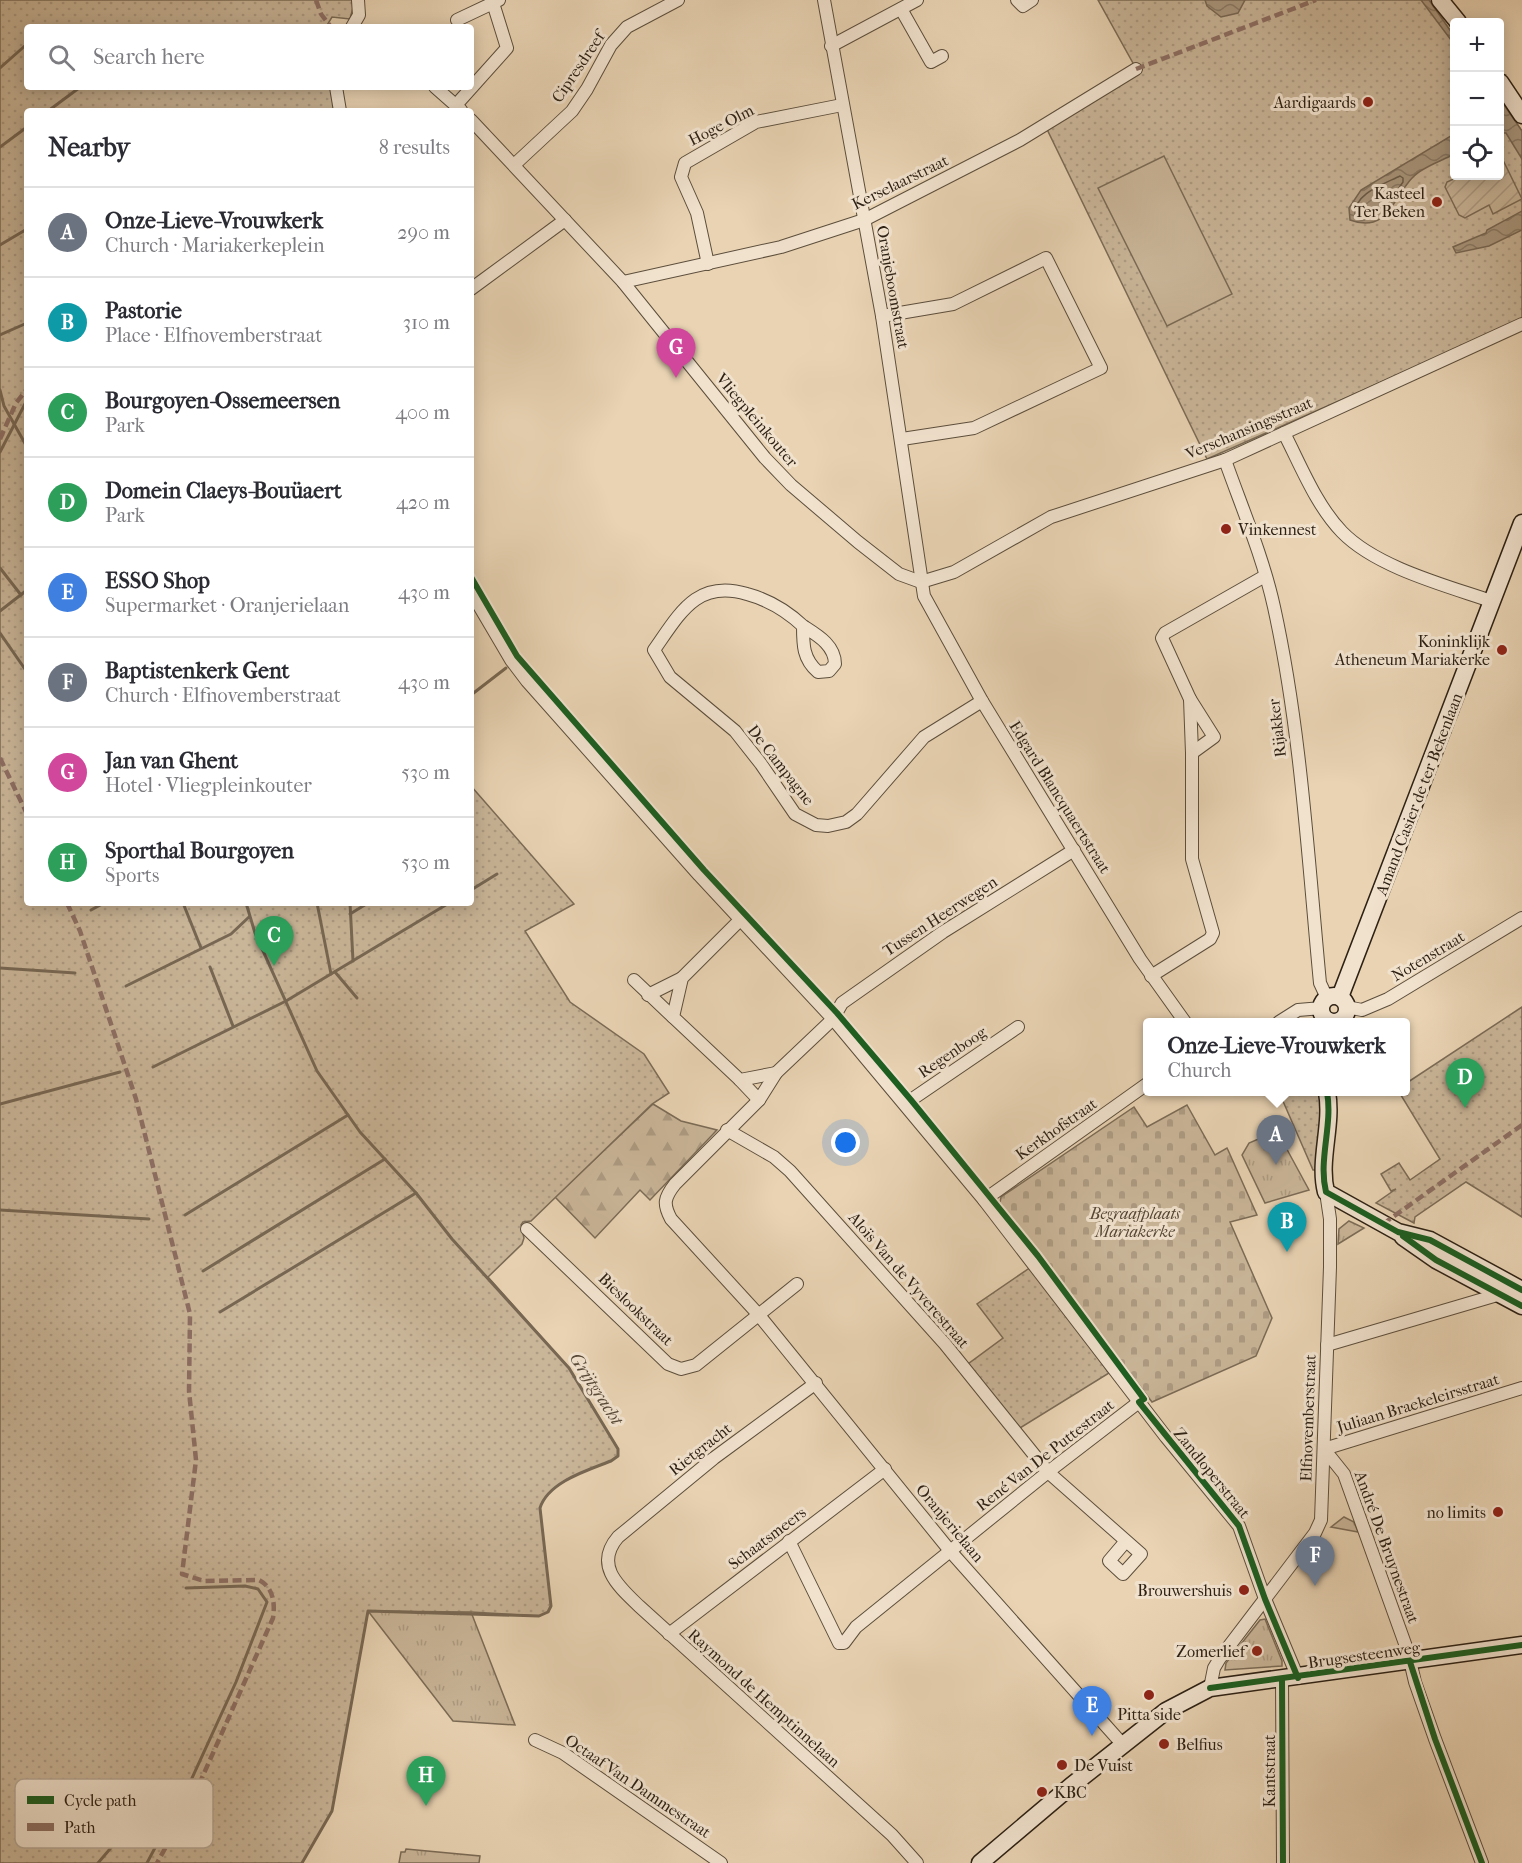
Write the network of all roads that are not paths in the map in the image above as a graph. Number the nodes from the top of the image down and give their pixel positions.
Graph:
1 (358, 0) edge
2 (678, 0) edge
3 (824, 0) edge
4 (917, 0) edge
5 (1017, 0) edge
6 (1032, 0) edge
7 (1440, 0) edge
8 (496, 1) edge
9 (901, 9) junction
10 (1455, 18) edge
11 (457, 20) dead end
12 (357, 24) edge
13 (831, 46) junction
14 (932, 62) dead end
15 (1136, 69) dead end
16 (1504, 88) edge
17 (474, 89) edge
18 (336, 90) edge
19 (438, 90) edge
20 (473, 90) edge
21 (842, 105) junction
22 (340, 108) edge
23 (459, 108) edge
24 (1522, 115) edge
25 (474, 123) edge
26 (513, 165) junction
27 (565, 220) junction
28 (864, 220) junction
29 (708, 264) junction
30 (623, 282) junction
31 (474, 287) edge
32 (882, 316) junction
33 (1522, 324) edge
34 (1284, 433) junction
35 (902, 439) junction
36 (1225, 460) junction
37 (1522, 523) edge
38 (1265, 576) junction
39 (921, 582) junction
40 (474, 597) edge
41 (1491, 601) junction
42 (803, 626) dead end
43 (1190, 699) junction
44 (982, 701) junction
45 (1192, 753) junction
46 (1074, 850) junction
47 (1522, 918) edge
48 (740, 920) junction
49 (1151, 976) junction
50 (682, 978) junction
51 (634, 980) dead end
52 (648, 995) junction
53 (1333, 1009) edge
54 (673, 1017) junction
55 (1181, 1018) edge
56 (1286, 1018) edge
57 (833, 1019) junction
58 (1018, 1027) dead end
59 (776, 1073) junction
60 (740, 1080) junction
61 (1143, 1087) edge
62 (1328, 1096) edge
63 (759, 1100) junction
64 (905, 1104) junction
65 (727, 1130) junction
66 (1326, 1192) junction
67 (984, 1200) junction
68 (527, 1229) dead end
69 (1398, 1232) junction
70 (797, 1284) dead end
71 (1520, 1289) edge
72 (1500, 1295) junction
73 (1522, 1306) edge
74 (758, 1314) junction
75 (1327, 1345) junction
76 (816, 1383) junction
77 (1522, 1388) edge
78 (1139, 1402) junction
79 (1324, 1449) junction
80 (885, 1469) junction
81 (1048, 1472) junction
82 (789, 1541) junction
83 (1126, 1541) dead end
84 (610, 1547) joint
85 (951, 1552) junction
86 (1265, 1599) junction
87 (669, 1634) junction
88 (1522, 1645) edge
89 (1410, 1662) junction
90 (1290, 1679) junction
91 (1210, 1688) junction
92 (535, 1740) dead end
93 (1124, 1746) junction
94 (721, 1863) edge
95 (917, 1863) edge
96 (980, 1863) edge
97 (1282, 1863) edge
98 (1482, 1863) edge

1 - 12 street
2 - 26 street, Cipresdreef
3 - 13 street, Oranjeboomstraat
4 - 9 street
5 - 6 street
7 - 10 street
8 - 11 street
8 - 17 street
9 - 13 street
9 - 14 street
13 - 21 street, Oranjeboomstraat
15 - 28 street, Kerselaarstraat
16 - 24 street
18 - 22 street
19 - 23 street
20 - 23 street
21 - 28 street, Oranjeboomstraat
21 - 29 street, Hoge Olm
25 - 26 street, Vliegpleinkouter
26 - 27 street, Vliegpleinkouter
27 - 30 street, Vliegpleinkouter
27 - 31 street
28 - 29 street, Kerselaarstraat
28 - 32 street, Oranjeboomstraat
29 - 30 street, Kerselaarstraat
30 - 39 street, Vliegpleinkouter
32 - 35 street, Oranjeboomstraat
32 - 35 street
33 - 34 street, Verschansingsstraat
34 - 36 street, Verschansingsstraat
34 - 41 street
35 - 39 street, Oranjeboomstraat
36 - 38 street, Rijakker
36 - 39 street, Verschansingsstraat
37 - 41 street, Amand Casier de ter Bekenlaan
38 - 43 street
38 - 53 street, Rijakker
39 - 44 street, Edgard Blancquaertstraat
40 - 48 street, Zandloperstraat
41 - 53 street, Amand Casier de ter Bekenlaan
42 - 44 street, De Campagne
43 - 45 street
43 - 45 street
44 - 46 street, Edgard Blancquaertstraat
45 - 49 street
46 - 49 street, Edgard Blancquaertstraat
46 - 57 street, Tussen Heerwegen
47 - 53 street, Notenstraat
48 - 50 street
48 - 57 street, Zandloperstraat
49 - 55 street, Edgard Blancquaertstraat
50 - 52 street
50 - 54 street
51 - 52 street
52 - 54 street
53 - 56 street
54 - 60 street
57 - 59 street, Tussen Heerwegen
57 - 64 street, Zandloperstraat
58 - 64 street, Regenboog
59 - 60 street
59 - 63 street, Tussen Heerwegen
60 - 63 street
61 - 67 street, Kerkhofstraat
62 - 66 street
63 - 65 street, Tussen Heerwegen
64 - 67 street, Zandloperstraat
65 - 74 street, Oranjerielaan
65 - 81 street, Aloïs Van de Vyverestraat
66 - 69 street
66 - 75 street, Elfnovemberstraat
67 - 78 street, Zandloperstraat
68 - 74 street, Bieslookstraat
69 - 71 street
69 - 72 street
70 - 74 street
71 - 72 street
72 - 73 street
72 - 75 street
74 - 76 street, Oranjerielaan
75 - 79 street, Elfnovemberstraat
76 - 80 street, Oranjerielaan
76 - 84 street, Rietgracht
77 - 79 street, Juliaan Braekeleirsstraat
78 - 81 street, René Van De Puttestraat
78 - 86 street, Zandloperstraat
79 - 86 street, Elfnovemberstraat
79 - 89 street, André De Bruynestraat
80 - 82 street, Schaatsmeers
80 - 85 street, Oranjerielaan
81 - 83 street, Aloïs Van de Vyverestraat
81 - 85 street, René Van De Puttestraat
82 - 85 street, René Van De Puttestraat
82 - 87 street, Schaatsmeers
84 - 87 street, Raymond de Hemptinnelaan
85 - 93 street, Oranjerielaan
86 - 90 street, Zandloperstraat
86 - 91 street, Elfnovemberstraat
87 - 95 street, Raymond de Hemptinnelaan
88 - 89 street, Brugsesteenweg
89 - 90 street, Brugsesteenweg
89 - 98 street, André De Bruynestraat
90 - 91 street, Brugsesteenweg
90 - 97 street, Kantstraat
91 - 93 street, Brugsesteenweg
92 - 94 street, Octaaf Van Dammestraat
93 - 96 street, Brugsesteenweg

